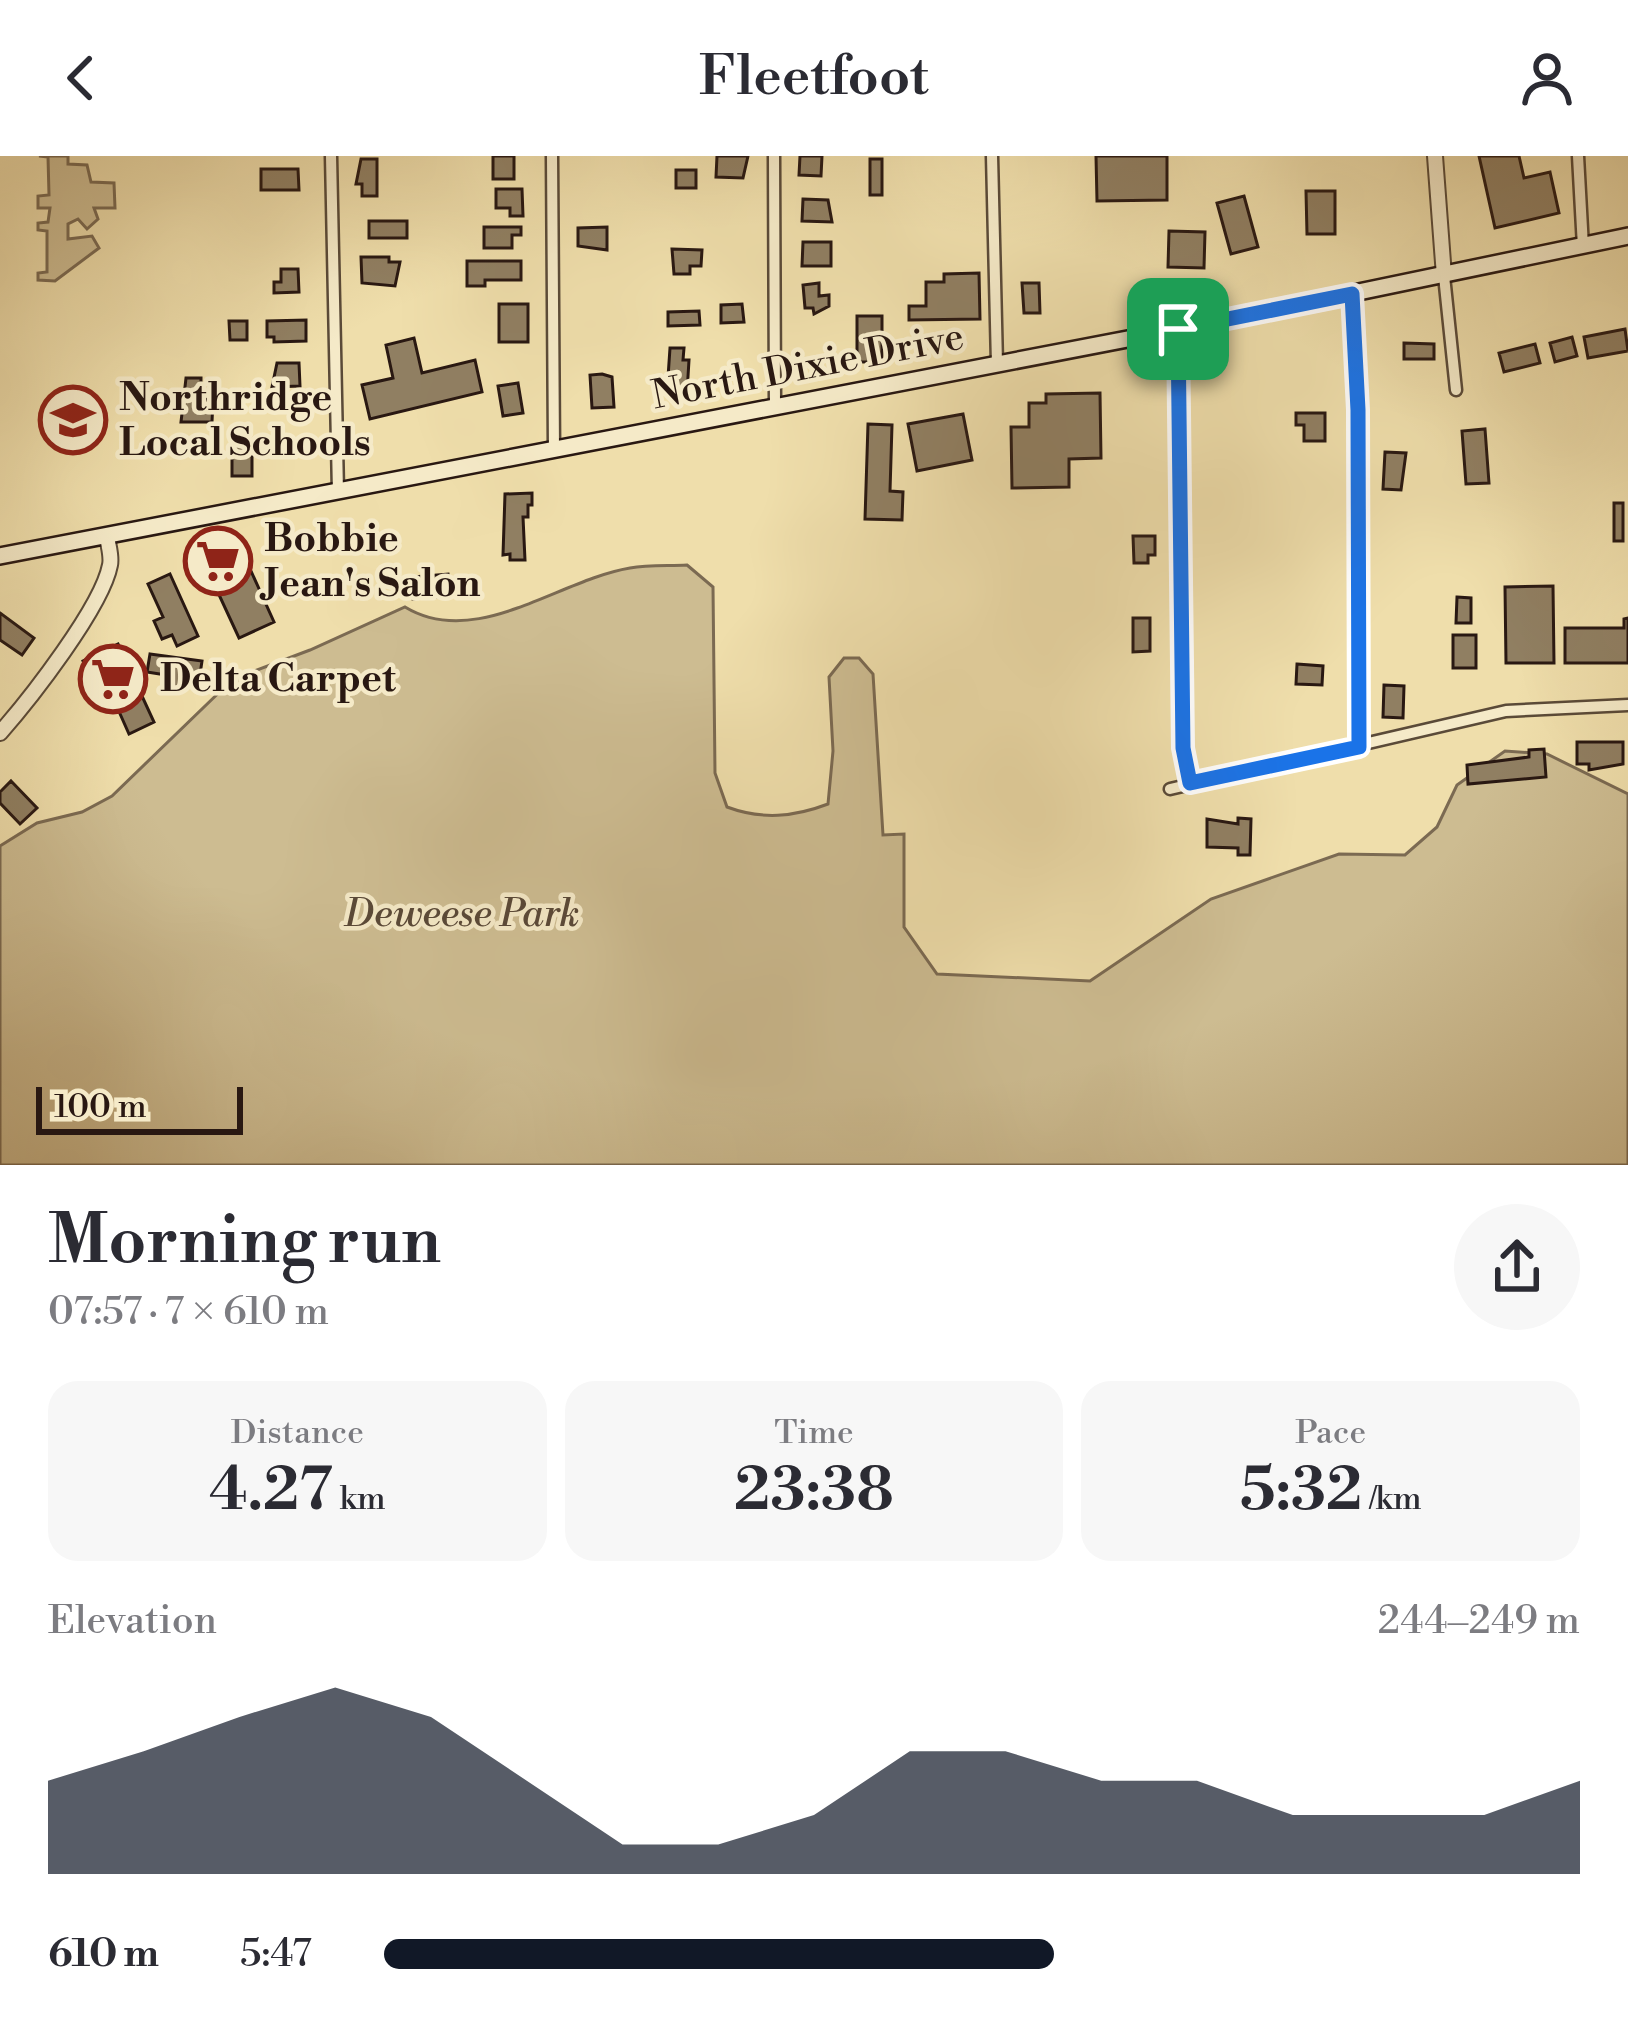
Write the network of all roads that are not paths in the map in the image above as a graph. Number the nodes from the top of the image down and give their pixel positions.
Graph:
1 (332, 156) edge
2 (552, 156) edge
3 (774, 156) edge
4 (992, 156) edge
5 (1435, 156) edge
6 (1578, 156) edge
7 (1628, 236) edge
8 (1583, 248) junction
9 (1444, 276) junction
10 (1352, 294) junction
11 (1178, 329) junction
12 (997, 364) junction
13 (1456, 390) dead end
14 (775, 407) junction
15 (554, 450) junction
16 (338, 492) junction
17 (107, 536) junction
18 (0, 556) edge
19 (1628, 705) edge
20 (0, 733) edge
21 (1359, 747) junction
22 (1190, 783) junction
23 (1169, 789) dead end

1 - 16 street
2 - 15 street
3 - 14 street
4 - 12 street
5 - 9 street
6 - 8 street
7 - 8 main road, North Dixie Drive
8 - 9 main road, North Dixie Drive
9 - 10 main road, North Dixie Drive
9 - 13 street
10 - 11 main road, North Dixie Drive
10 - 21 street
11 - 12 main road, North Dixie Drive
11 - 22 street
12 - 14 main road, North Dixie Drive
14 - 15 main road, North Dixie Drive
15 - 16 main road, North Dixie Drive
16 - 17 main road, North Dixie Drive
17 - 18 main road, North Dixie Drive
17 - 20 street
19 - 21 street
21 - 22 street
22 - 23 street

